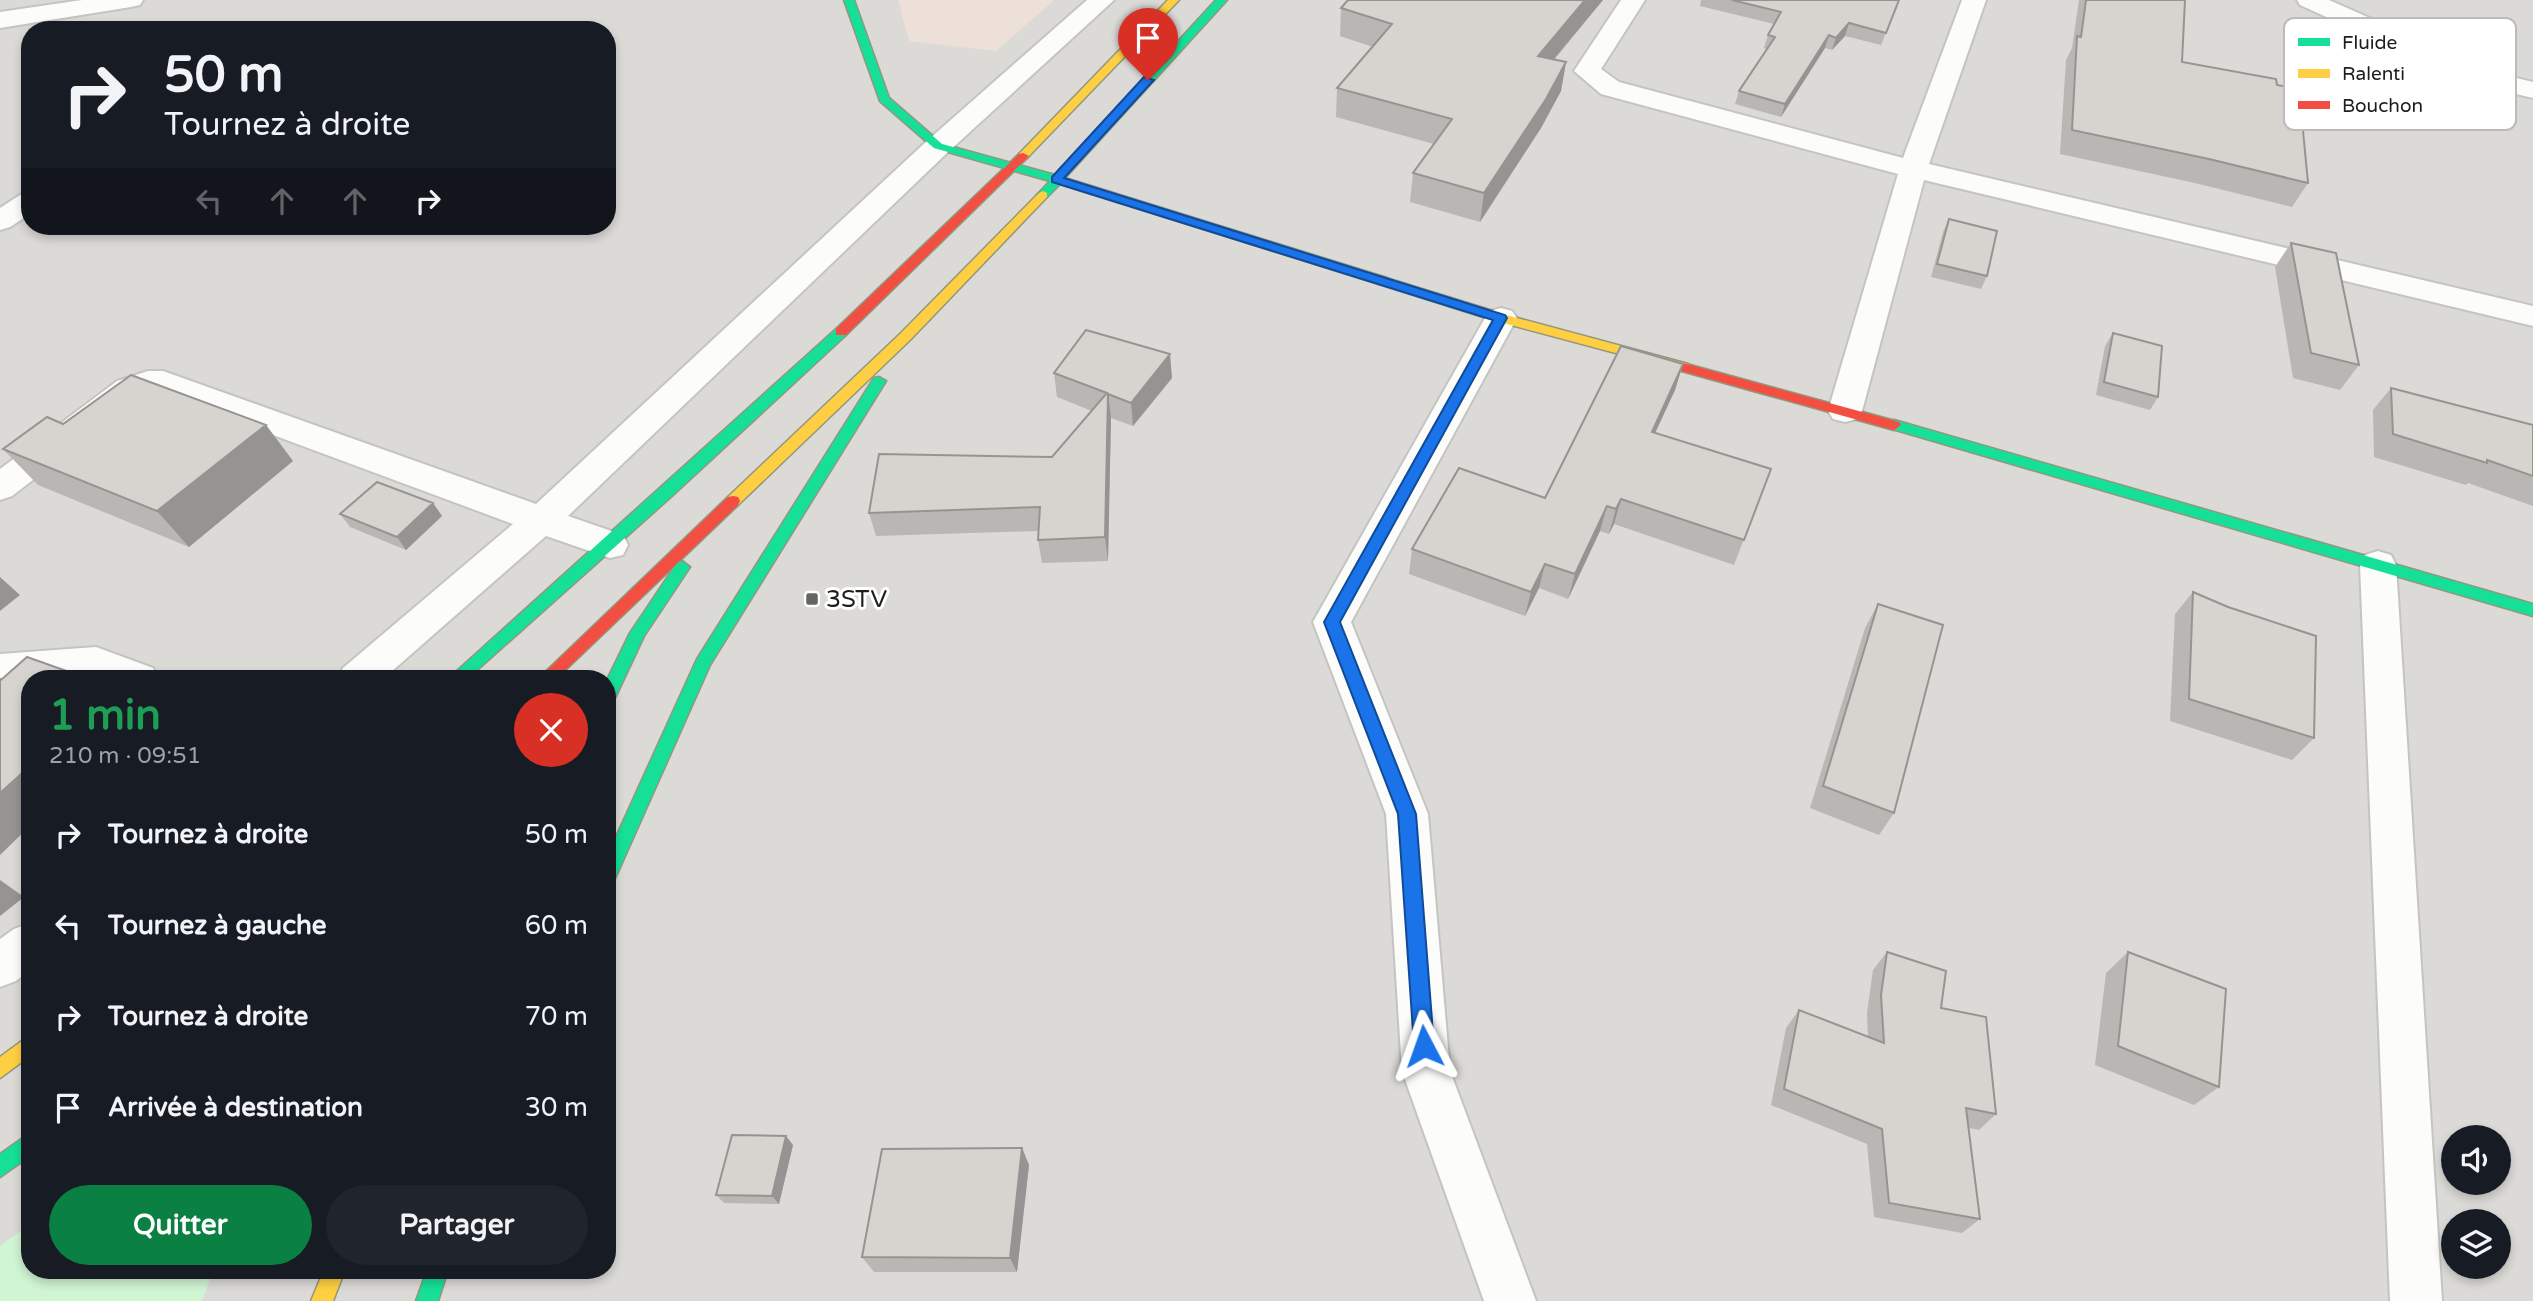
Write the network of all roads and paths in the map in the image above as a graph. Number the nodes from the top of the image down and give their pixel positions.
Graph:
1 (131, 0) edge
2 (849, 0) edge
3 (1102, 0) edge
4 (1174, 0) edge
5 (1222, 0) edge
6 (1633, 0) edge
7 (1974, 0) edge
8 (2309, 0) edge
9 (2349, 18) edge
10 (0, 20) edge
11 (938, 146) junction
12 (1013, 166) junction
13 (1913, 169) junction
14 (1056, 179) junction
15 (21, 207) edge
16 (0, 221) edge
17 (857, 316) junction
18 (2533, 316) edge
19 (1501, 318) junction
20 (908, 334) junction
21 (804, 387) dead end
22 (1845, 411) junction
23 (754, 460) dead end
24 (0, 487) edge
25 (718, 514) junction
26 (541, 520) junction
27 (610, 545) junction
28 (2378, 565) junction
29 (2533, 610) edge
30 (0, 669) edge
31 (116, 670) edge
32 (367, 670) edge
33 (466, 670) edge
34 (555, 670) edge
35 (616, 678) edge
36 (616, 857) edge
37 (21, 950) edge
38 (0, 966) edge
39 (21, 1052) edge
40 (0, 1069) edge
41 (21, 1150) edge
42 (0, 1167) edge
43 (331, 1279) edge
44 (435, 1279) edge
45 (322, 1301) edge
46 (427, 1301) edge
47 (1510, 1301) edge
48 (2416, 1301) edge

1 - 10 street
2 - 11 main road
3 - 11 street
4 - 12 main road
5 - 14 main road
6 - 13 street
7 - 13 street
8 - 9 street
11 - 12 main road
11 - 26 street
12 - 14 main road
12 - 17 main road
13 - 18 street
13 - 22 street
14 - 19 main road
14 - 20 main road
15 - 16 street
17 - 21 main road
17 - 27 main road
19 - 22 main road
19 - 47 street
20 - 25 main road
20 - 36 main road
22 - 28 main road
23 - 25 main road
24 - 26 street
25 - 34 main road
25 - 35 main road
26 - 27 street
26 - 32 street
27 - 33 main road
28 - 29 main road
28 - 48 street
30 - 31 street
37 - 38 street
39 - 40 main road
41 - 42 main road
43 - 45 main road
44 - 46 main road

